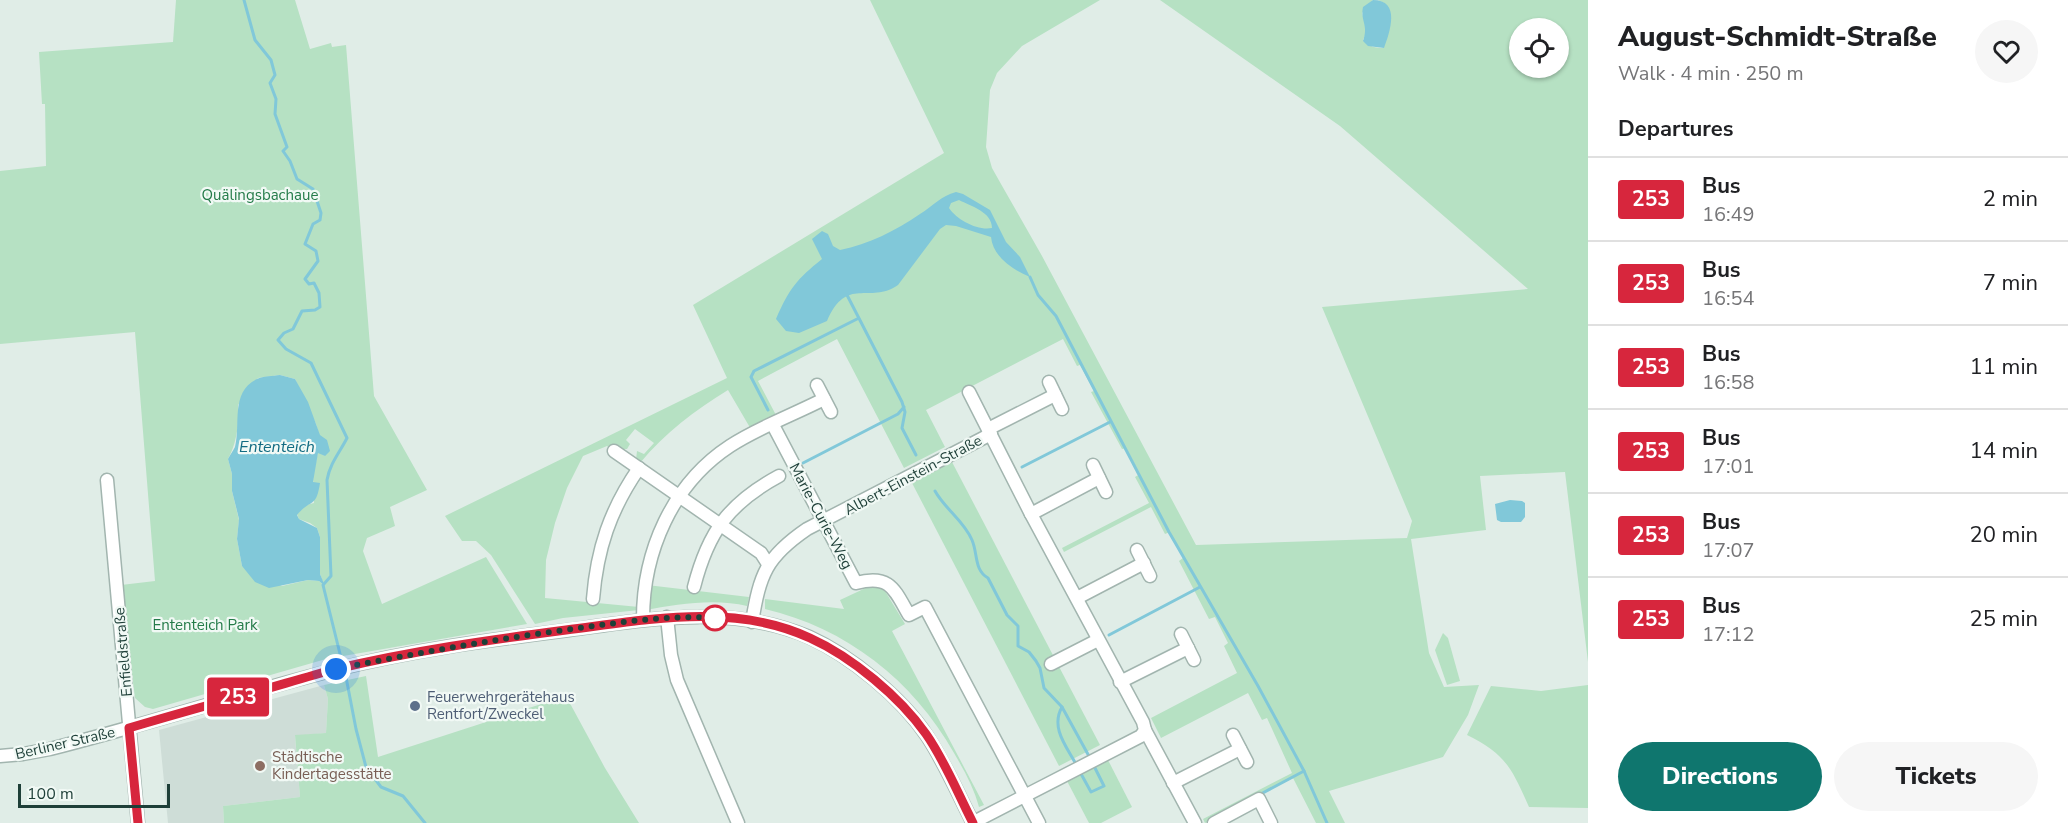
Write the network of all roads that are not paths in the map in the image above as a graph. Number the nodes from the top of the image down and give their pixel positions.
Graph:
1 (1049, 382) dead end
2 (817, 385) dead end
3 (969, 392) dead end
4 (1055, 395) junction
5 (824, 399) junction
6 (1062, 408) dead end
7 (831, 412) dead end
8 (772, 425) junction
9 (990, 432) junction
10 (614, 451) dead end
11 (1093, 465) dead end
12 (639, 468) junction
13 (779, 476) dead end
14 (1099, 478) junction
15 (107, 480) dead end
16 (1106, 492) dead end
17 (678, 497) junction
18 (1031, 514) junction
19 (823, 521) junction
20 (720, 524) junction
21 (1137, 550) dead end
22 (1144, 563) junction
23 (768, 564) junction
24 (1150, 576) dead end
25 (694, 587) dead end
26 (1077, 598) junction
27 (593, 599) dead end
28 (668, 617) junction
29 (643, 620) junction
30 (752, 622) junction
31 (1181, 634) dead end
32 (1098, 640) junction
33 (1188, 648) junction
34 (1194, 660) dead end
35 (1052, 664) dead end
36 (1120, 682) junction
37 (129, 728) junction
38 (1145, 730) junction
39 (1233, 735) dead end
40 (1240, 749) junction
41 (0, 756) edge
42 (1247, 762) dead end
43 (1173, 783) junction
44 (1024, 796) junction
45 (138, 823) edge
46 (738, 823) edge
47 (972, 823) edge
48 (1039, 823) edge
49 (1195, 823) edge
50 (1214, 823) edge
51 (1271, 823) edge

1 - 4 street
2 - 5 street
3 - 9 street, Albert-Einstein-Straße
4 - 6 street
4 - 9 street, Albert-Einstein-Straße
5 - 7 street
5 - 8 street
8 - 17 street
8 - 19 street, Marie-Curie-Weg
9 - 18 street, Albert-Einstein-Straße
9 - 19 street, Albert-Einstein-Straße
10 - 12 street
11 - 14 street
12 - 17 street
12 - 27 street
13 - 20 street
14 - 16 street
14 - 18 street
15 - 37 street, Enfieldstraße
17 - 20 street
17 - 29 street
18 - 26 street, Albert-Einstein-Straße
19 - 23 street, Albert-Einstein-Straße
19 - 44 street, Marie-Curie-Weg
20 - 23 street
20 - 25 street
21 - 22 street
22 - 24 street
22 - 26 street
23 - 30 street, Albert-Einstein-Straße
26 - 32 street, Albert-Einstein-Straße
28 - 29 street, Berliner Straße
28 - 30 street, Berliner Straße
28 - 46 street
29 - 37 street, Berliner Straße
30 - 47 street, Berliner Straße
31 - 33 street
32 - 35 street
32 - 36 street, Albert-Einstein-Straße
33 - 34 street
33 - 36 street
36 - 38 street, Albert-Einstein-Straße
37 - 41 street, Berliner Straße
37 - 45 street, Enfieldstraße
38 - 43 street, Albert-Einstein-Straße
38 - 44 street
39 - 40 street
40 - 42 street
40 - 43 street
43 - 49 street, Albert-Einstein-Straße
44 - 47 street
44 - 48 street
50 - 51 street

